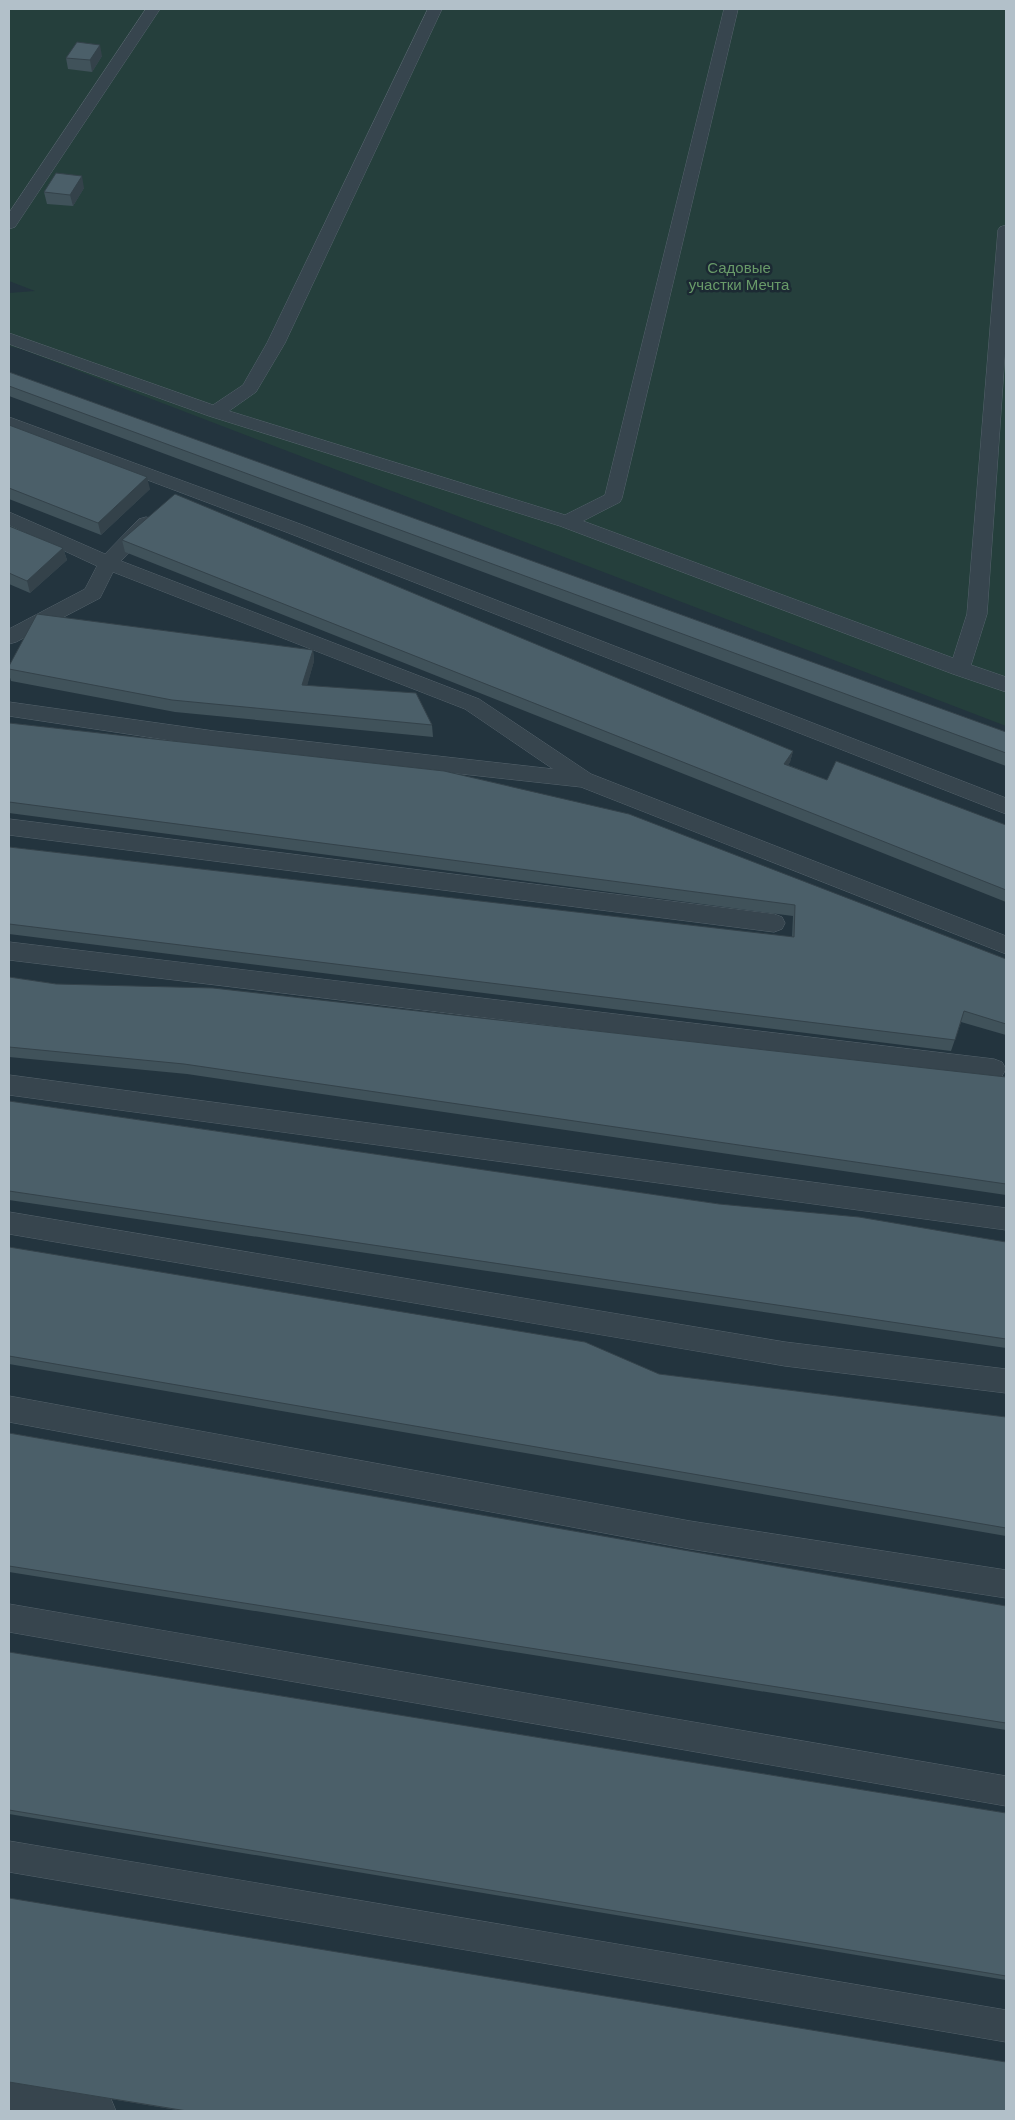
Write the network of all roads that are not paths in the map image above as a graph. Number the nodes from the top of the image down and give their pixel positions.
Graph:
1 (153, 9) edge
2 (435, 9) edge
3 (731, 9) edge
4 (9, 224) edge
5 (1006, 230) edge
6 (9, 338) edge
7 (215, 412) junction
8 (9, 422) edge
9 (170, 498) junction
10 (9, 518) edge
11 (568, 522) junction
12 (108, 563) junction
13 (9, 636) edge
14 (960, 669) junction
15 (1006, 685) edge
16 (9, 709) edge
17 (584, 780) junction
18 (1006, 806) edge
19 (9, 827) edge
20 (774, 923) dead end
21 (1006, 945) edge
22 (9, 951) edge
23 (994, 1069) dead end
24 (9, 1085) edge
25 (1006, 1219) edge
26 (9, 1223) edge
27 (1006, 1380) edge
28 (9, 1409) edge
29 (1006, 1584) edge
30 (9, 1618) edge
31 (1006, 1791) edge
32 (9, 1856) edge
33 (1006, 2026) edge
34 (9, 2096) edge
35 (100, 2111) edge

1 - 4 lane
2 - 7 lane
3 - 11 lane
5 - 14 lane
6 - 7 lane
7 - 11 lane
8 - 9 lane
9 - 12 lane
9 - 18 lane
10 - 12 lane
11 - 14 lane
12 - 13 lane
12 - 17 lane
14 - 15 lane
16 - 17 lane
17 - 21 lane
19 - 20 lane
22 - 23 lane
24 - 25 lane
26 - 27 lane
28 - 29 lane
30 - 31 lane
32 - 33 lane
34 - 35 lane

